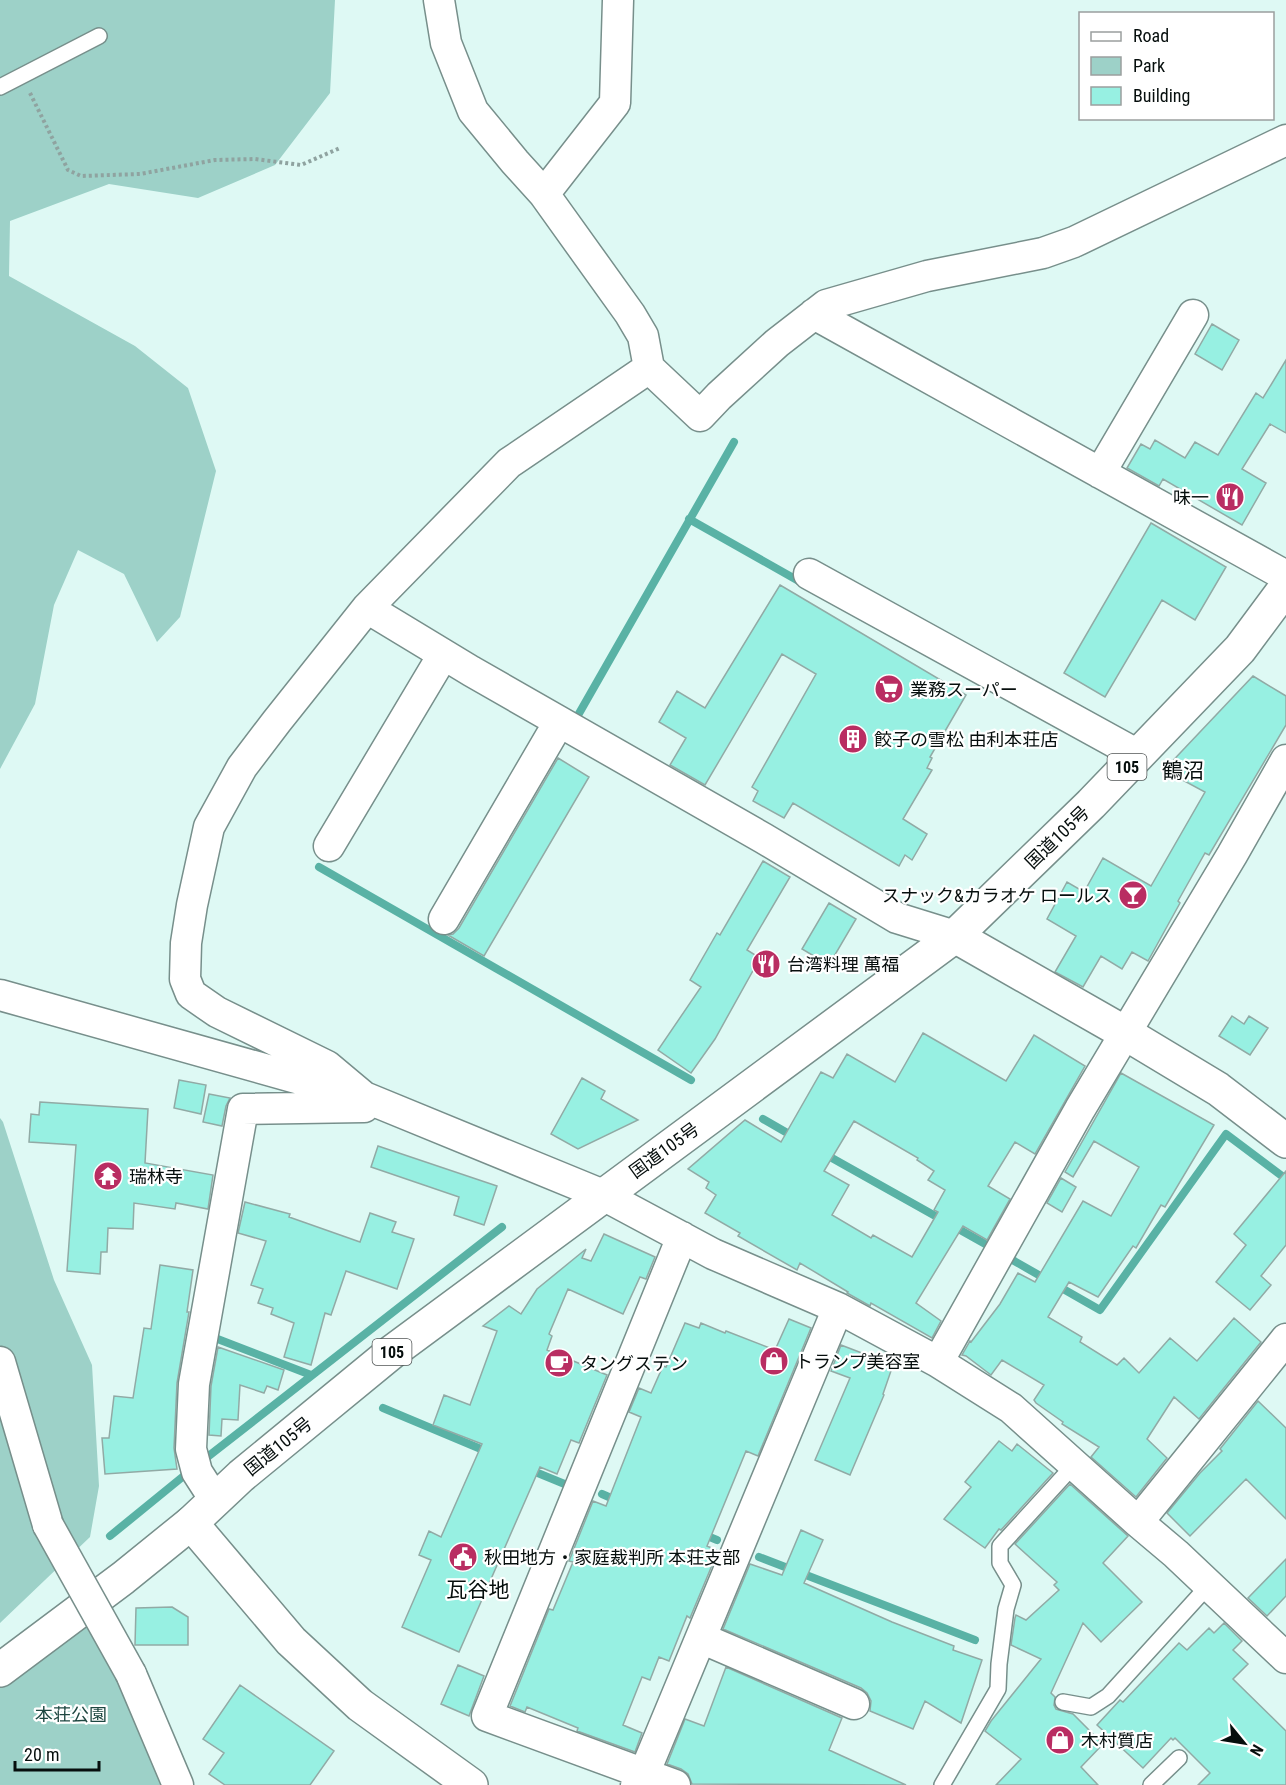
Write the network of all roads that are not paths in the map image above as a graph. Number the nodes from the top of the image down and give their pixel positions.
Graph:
1 (440, 0) edge
2 (618, 0) edge
3 (99, 36) dead end
4 (0, 87) edge
5 (1286, 140) edge
6 (544, 194) junction
7 (814, 314) junction
8 (1193, 315) dead end
9 (648, 368) junction
10 (1100, 473) junction
11 (809, 574) dead end
12 (1286, 576) edge
13 (1286, 587) edge
14 (367, 608) junction
15 (444, 655) junction
16 (559, 722) junction
17 (1138, 755) junction
18 (1286, 760) edge
19 (330, 846) dead end
20 (444, 919) dead end
21 (955, 936) junction
22 (0, 995) edge
23 (1125, 1033) junction
24 (375, 1102) junction
25 (1286, 1141) edge
26 (603, 1195) junction
27 (682, 1237) junction
28 (838, 1308) junction
29 (1286, 1339) edge
30 (0, 1362) edge
31 (938, 1362) junction
32 (1074, 1465) junction
33 (215, 1500) junction
34 (1138, 1522) junction
35 (191, 1523) junction
36 (1208, 1586) junction
37 (701, 1638) junction
38 (1286, 1658) edge
39 (0, 1670) edge
40 (1063, 1702) dead end
41 (854, 1704) dead end
42 (1179, 1758) dead end
43 (640, 1779) edge
44 (178, 1785) edge
45 (471, 1785) edge
46 (675, 1785) edge
47 (942, 1785) edge
48 (1151, 1785) edge

1 - 6 street
2 - 6 street
3 - 4 lane
5 - 7 street
6 - 9 street
7 - 9 street
7 - 10 street
8 - 10 street
9 - 14 street
10 - 12 street
11 - 17 street
13 - 17 main road, 国道105号 / 105
14 - 15 street
14 - 24 street
15 - 16 street
15 - 19 street
16 - 20 street
16 - 21 street
17 - 21 main road, 国道105号 / 105
18 - 23 street
21 - 23 main road
21 - 26 main road, 国道105号 / 105
22 - 24 street
23 - 25 main road
23 - 31 street
24 - 26 street
24 - 33 street
26 - 27 street
26 - 33 main road, 国道105号 / 105
27 - 28 street
27 - 43 street
28 - 31 street
28 - 37 street
29 - 34 street
30 - 44 street, bridge
31 - 32 street
32 - 34 street
32 - 47 lane
33 - 35 main road, 国道105号 / 105
34 - 36 street
35 - 39 main road, 国道105号 / 105
35 - 45 main road
36 - 38 street
36 - 40 lane
37 - 41 street
37 - 43 street
42 - 48 lane
43 - 46 street

